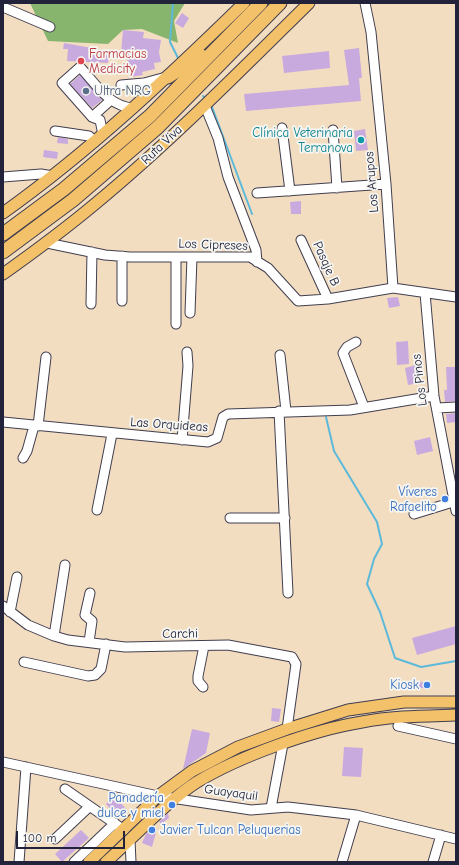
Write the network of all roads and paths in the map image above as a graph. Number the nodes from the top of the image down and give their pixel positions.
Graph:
1 (244, 3) edge
2 (261, 3) edge
3 (280, 3) edge
4 (309, 3) edge
5 (365, 3) edge
6 (3, 7) edge
7 (238, 26) junction
8 (50, 27) dead end
9 (168, 77) junction
10 (121, 85) dead end
11 (111, 100) junction
12 (205, 106) junction
13 (134, 108) junction
14 (92, 116) junction
15 (282, 128) dead end
16 (333, 130) dead end
17 (55, 131) dead end
18 (99, 138) junction
19 (53, 176) junction
20 (3, 177) edge
21 (386, 184) junction
22 (337, 188) junction
23 (290, 191) junction
24 (257, 193) dead end
25 (3, 213) edge
26 (3, 234) edge
27 (301, 240) dead end
28 (46, 243) junction
29 (3, 252) edge
30 (92, 252) junction
31 (122, 256) junction
32 (176, 257) junction
33 (192, 257) junction
34 (257, 262) junction
35 (3, 274) edge
36 (393, 288) junction
37 (425, 293) junction
38 (456, 297) edge
39 (328, 299) junction
40 (122, 302) dead end
41 (91, 304) dead end
42 (190, 314) dead end
43 (176, 324) dead end
44 (356, 342) dead end
45 (187, 352) dead end
46 (280, 355) dead end
47 (46, 357) dead end
48 (434, 396) junction
49 (364, 407) junction
50 (456, 407) edge
51 (437, 408) junction
52 (283, 411) junction
53 (3, 422) edge
54 (36, 426) junction
55 (112, 434) junction
56 (182, 440) junction
57 (23, 458) dead end
58 (455, 506) edge
59 (97, 510) dead end
60 (414, 514) dead end
61 (230, 518) dead end
62 (285, 518) junction
63 (65, 565) dead end
64 (17, 577) dead end
65 (90, 593) dead end
66 (288, 593) dead end
67 (7, 609) edge
68 (54, 636) junction
69 (89, 642) junction
70 (106, 644) junction
71 (204, 646) junction
72 (24, 662) dead end
73 (203, 687) dead end
74 (456, 702) edge
75 (456, 714) edge
76 (398, 726) dead end
77 (287, 729) junction
78 (456, 739) edge
79 (282, 744) junction
80 (3, 762) edge
81 (26, 767) junction
82 (65, 789) dead end
83 (158, 796) junction
84 (176, 798) junction
85 (89, 807) junction
86 (271, 808) junction
87 (356, 815) junction
88 (115, 823) junction
89 (124, 830) junction
90 (441, 835) junction
91 (456, 838) edge
92 (55, 839) dead end
93 (130, 840) junction
94 (19, 862) edge
95 (74, 862) edge
96 (89, 862) edge
97 (106, 862) edge
98 (131, 862) edge
99 (342, 862) edge
100 (433, 862) edge

1 - 9 main road
2 - 7 highway
3 - 29 highway, Ruta Viva
4 - 12 main road, Ruta Viva
5 - 21 street, Los Arupos
6 - 8 street
7 - 9 highway
7 - 26 highway
9 - 10 street
9 - 13 main road
11 - 13 street
11 - 14 street
11 - 14 street
12 - 28 main road, Ruta Viva
12 - 34 street
13 - 18 main road
14 - 18 street
15 - 23 street
16 - 22 street
17 - 18 street
18 - 19 main road
19 - 20 street
19 - 25 main road
21 - 22 street
21 - 36 street, Los Arupos
22 - 23 street
23 - 24 street
27 - 39 street, Pasaje B
28 - 30 street, Los Cipreses
28 - 35 main road, Ruta Viva
30 - 31 street, Los Cipreses
30 - 41 street
31 - 32 street, Los Cipreses
31 - 40 street
32 - 33 street, Los Cipreses
32 - 43 street
33 - 34 street, Los Cipreses
33 - 42 street
34 - 39 street, Los Cipreses
36 - 37 street, Los Cipreses
36 - 39 street, Los Cipreses
37 - 38 street, Los Cipreses
37 - 48 street, Los Pinos
44 - 49 street
45 - 56 street
46 - 52 street
47 - 54 street
48 - 49 street, Las Orquideas
48 - 51 street, Los Pinos
49 - 52 street, Las Orquideas
50 - 51 street
51 - 58 street, Los Pinos
52 - 56 street, Las Orquideas
52 - 62 street
53 - 54 street, Las Orquideas
54 - 55 street, Las Orquideas
54 - 57 street
55 - 56 street, Las Orquideas
55 - 59 street
58 - 60 street
61 - 62 street
62 - 66 street
63 - 68 street
64 - 67 street
65 - 69 street
67 - 68 street, Carchi
68 - 69 street, Carchi
69 - 70 street, Carchi
70 - 71 street, Carchi
70 - 72 street
71 - 73 street
71 - 77 street, Carchi
74 - 77 main road
75 - 79 main road
76 - 78 street
77 - 83 main road
79 - 84 main road
79 - 86 street
80 - 81 street, Guayaquil
81 - 83 street, Guayaquil
81 - 94 street
82 - 85 street
83 - 84 street, Guayaquil
83 - 89 main road
84 - 86 street, Guayaquil
84 - 93 main road
85 - 88 street
85 - 92 street
86 - 87 street, Guayaquil
87 - 90 street, Guayaquil
87 - 99 street
88 - 89 street
88 - 95 street
89 - 96 main road
90 - 91 street, Guayaquil
90 - 100 street
93 - 97 main road
93 - 98 street

